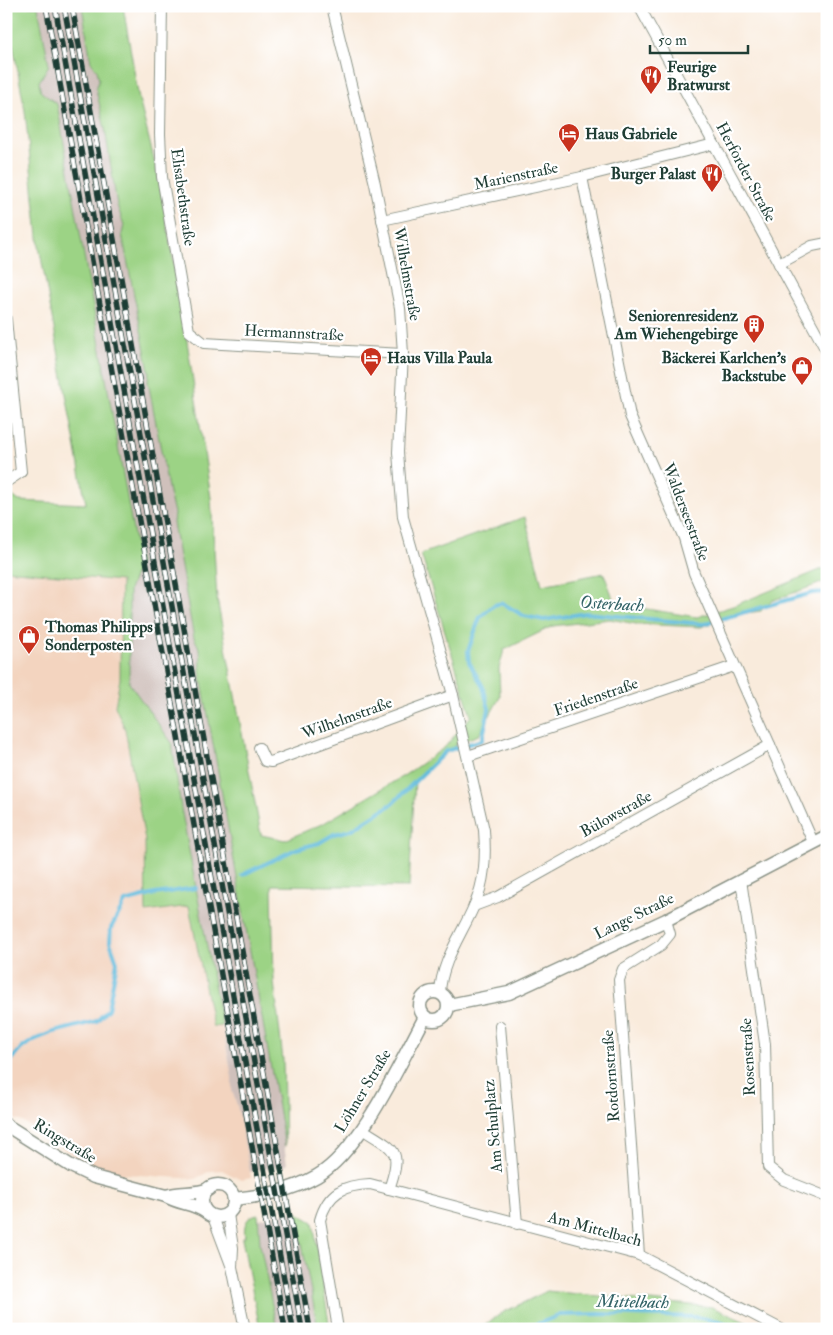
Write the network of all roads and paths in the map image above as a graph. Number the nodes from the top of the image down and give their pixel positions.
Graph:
1 (162, 6) edge
2 (332, 6) edge
3 (639, 6) edge
4 (714, 144) junction
5 (582, 177) junction
6 (382, 220) junction
7 (827, 243) edge
8 (779, 264) junction
9 (6, 319) edge
10 (189, 331) joint
11 (827, 352) edge
12 (403, 354) junction
13 (6, 482) edge
14 (734, 666) junction
15 (454, 695) junction
16 (770, 745) junction
17 (259, 748) dead end
18 (467, 752) junction
19 (827, 836) edge
20 (813, 842) junction
21 (741, 880) junction
22 (474, 906) junction
23 (666, 920) junction
24 (440, 992) junction
25 (448, 1005) junction
26 (425, 1017) junction
27 (500, 1026) dead end
28 (6, 1125) edge
29 (362, 1129) junction
30 (209, 1188) junction
31 (389, 1189) junction
32 (166, 1196) junction
33 (827, 1198) edge
34 (234, 1199) junction
35 (228, 1214) junction
36 (210, 1215) junction
37 (517, 1224) junction
38 (639, 1254) junction
39 (232, 1267) junction
40 (245, 1329) edge
41 (338, 1329) edge
42 (781, 1329) edge

1 - 10 street, Elisabethstraße
2 - 6 street, Wilhelmstraße
3 - 4 street, Herforder Straße
4 - 5 street, Marienstraße
4 - 8 street, Herforder Straße
5 - 6 street, Marienstraße
5 - 14 street, Walderseestraße
6 - 12 street, Wilhelmstraße
7 - 8 street
8 - 11 street, Herforder Straße
9 - 13 street
10 - 12 street, Hermannstraße
12 - 15 street, Wilhelmstraße
14 - 16 street, Walderseestraße
14 - 18 street, Friedenstraße
15 - 17 street, Wilhelmstraße
15 - 18 street, Wilhelmstraße
16 - 20 street, Walderseestraße
16 - 22 street, Bülowstraße
18 - 22 street
19 - 20 street, Lange Straße
20 - 21 street, Lange Straße
21 - 23 street, Lange Straße
21 - 33 street, Rosenstraße
22 - 24 street
23 - 25 street, Lange Straße
23 - 38 street, Rotdornstraße
24 - 25 street
24 - 26 street
25 - 26 street
26 - 29 street, Löhner Straße
27 - 37 street, Am Schulplatz
28 - 32 street, Ringstraße
29 - 31 street
29 - 34 street, Löhner Straße
30 - 32 street, Ringstraße
30 - 34 street
30 - 36 street
31 - 37 street, Am Mittelbach
31 - 41 street, Am Mittelbach
32 - 36 street, Ringstraße
34 - 35 street
35 - 36 street
35 - 39 street
36 - 39 street
37 - 38 street, Am Mittelbach
38 - 42 street, Am Mittelbach
39 - 40 street

